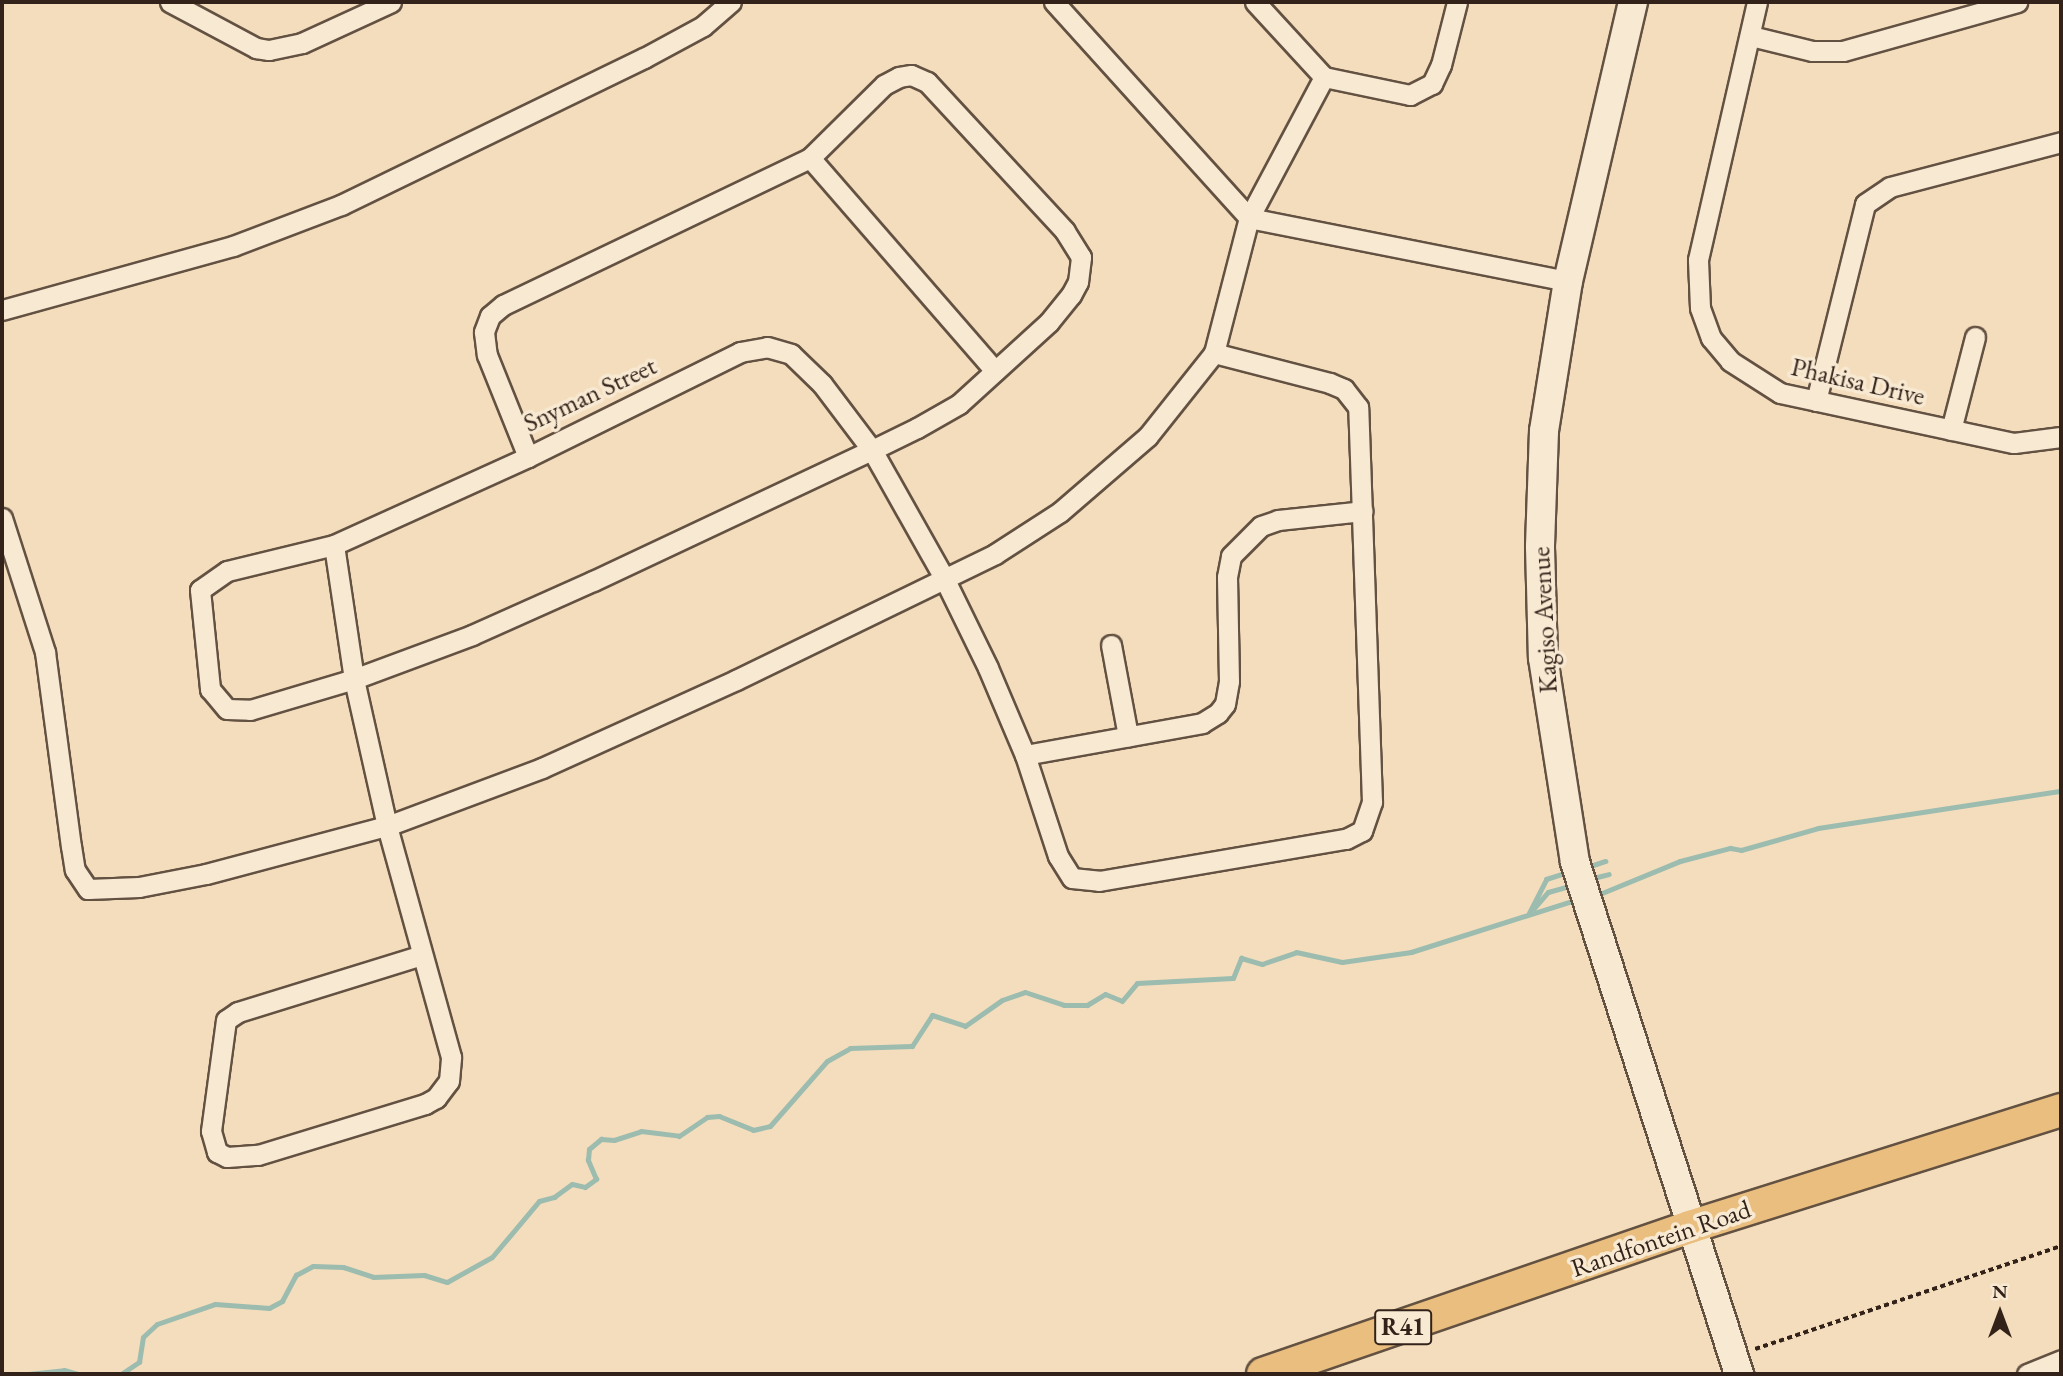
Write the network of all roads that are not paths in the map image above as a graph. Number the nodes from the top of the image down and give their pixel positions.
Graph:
1 (170, 2) edge
2 (391, 2) edge
3 (731, 2) edge
4 (1055, 2) edge
5 (1255, 2) edge
6 (1457, 2) edge
7 (1633, 2) edge
8 (1757, 2) edge
9 (2017, 2) edge
10 (1751, 36) junction
11 (1324, 78) junction
12 (2061, 142) edge
13 (810, 158) junction
14 (1249, 218) junction
15 (1568, 281) junction
16 (2, 310) edge
17 (1975, 337) dead end
18 (1214, 353) junction
19 (995, 371) junction
20 (1816, 401) junction
21 (1951, 430) junction
22 (2061, 437) edge
23 (872, 450) junction
24 (528, 457) junction
25 (1363, 511) junction
26 (2, 518) edge
27 (334, 545) junction
28 (944, 578) junction
29 (1111, 645) dead end
30 (354, 679) junction
31 (1128, 736) junction
32 (1025, 755) junction
33 (387, 826) junction
34 (422, 955) junction
35 (2061, 1110) edge
36 (1690, 1227) junction
37 (2061, 1360) edge
38 (1736, 1365) edge
39 (1263, 1374) edge
40 (2027, 1374) edge

1 - 2 street
3 - 16 street
4 - 14 street
5 - 11 street
6 - 11 street
7 - 15 street, Kagiso Avenue
8 - 10 street, Phakisa Drive
9 - 10 street
10 - 20 street, Phakisa Drive
11 - 14 street
12 - 20 street
13 - 19 street
13 - 19 street, Snyman Street
13 - 24 street, Snyman Street
14 - 15 street
14 - 18 street
15 - 36 street, Kagiso Avenue
17 - 21 street
18 - 25 street
18 - 28 street
19 - 23 street
20 - 21 street, Phakisa Drive
21 - 22 street, Phakisa Drive
23 - 24 street, Snyman Street
23 - 28 street, Snyman Street
23 - 30 street
24 - 27 street
25 - 31 street
25 - 32 street, Snyman Street
26 - 33 street
27 - 30 street
27 - 30 street
28 - 32 street, Snyman Street
28 - 33 street
29 - 31 street
30 - 33 street
31 - 32 street
33 - 34 street
34 - 34 street
35 - 36 main road, Randfontein Road / R41
36 - 38 street, Kagiso Avenue
36 - 39 main road, Randfontein Road / R41
37 - 40 street

